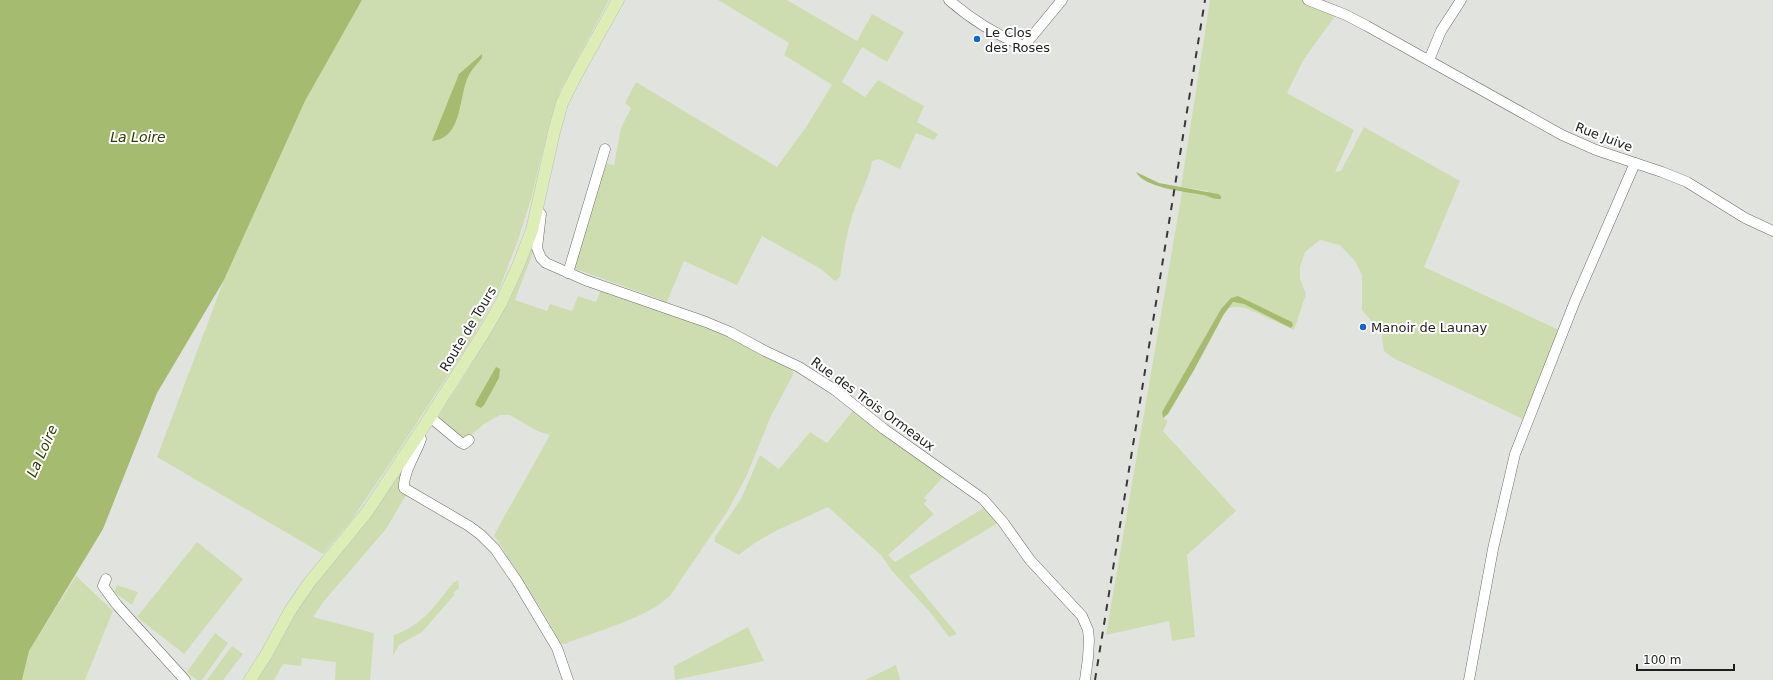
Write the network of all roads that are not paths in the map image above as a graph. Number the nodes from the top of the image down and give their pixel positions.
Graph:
1 (618, 0) edge
2 (949, 0) edge
3 (1062, 0) edge
4 (1308, 0) edge
5 (1461, 0) edge
6 (1429, 60) junction
7 (605, 149) dead end
8 (1634, 163) junction
9 (537, 211) junction
10 (1773, 231) edge
11 (568, 273) junction
12 (430, 417) junction
13 (419, 434) junction
14 (469, 440) dead end
15 (106, 579) dead end
16 (274, 639) junction
17 (184, 680) edge
18 (242, 680) edge
19 (250, 680) edge
20 (568, 680) edge
21 (1085, 680) edge
22 (1469, 680) edge

1 - 9 main road, Route de Tours
2 - 3 street
4 - 6 street, Rue Juive
5 - 6 street
6 - 8 street, Rue Juive
7 - 11 street
8 - 10 street, Rue Juive
8 - 22 street
9 - 11 street, Rue des Trois Ormeaux
9 - 12 main road, Route de Tours
11 - 21 street, Rue des Trois Ormeaux
12 - 13 main road, Route de Tours
12 - 14 street
13 - 16 main road, Route de Tours
13 - 20 street
15 - 17 street
16 - 18 main road, Route de Tours
16 - 19 main road, Route de Tours

